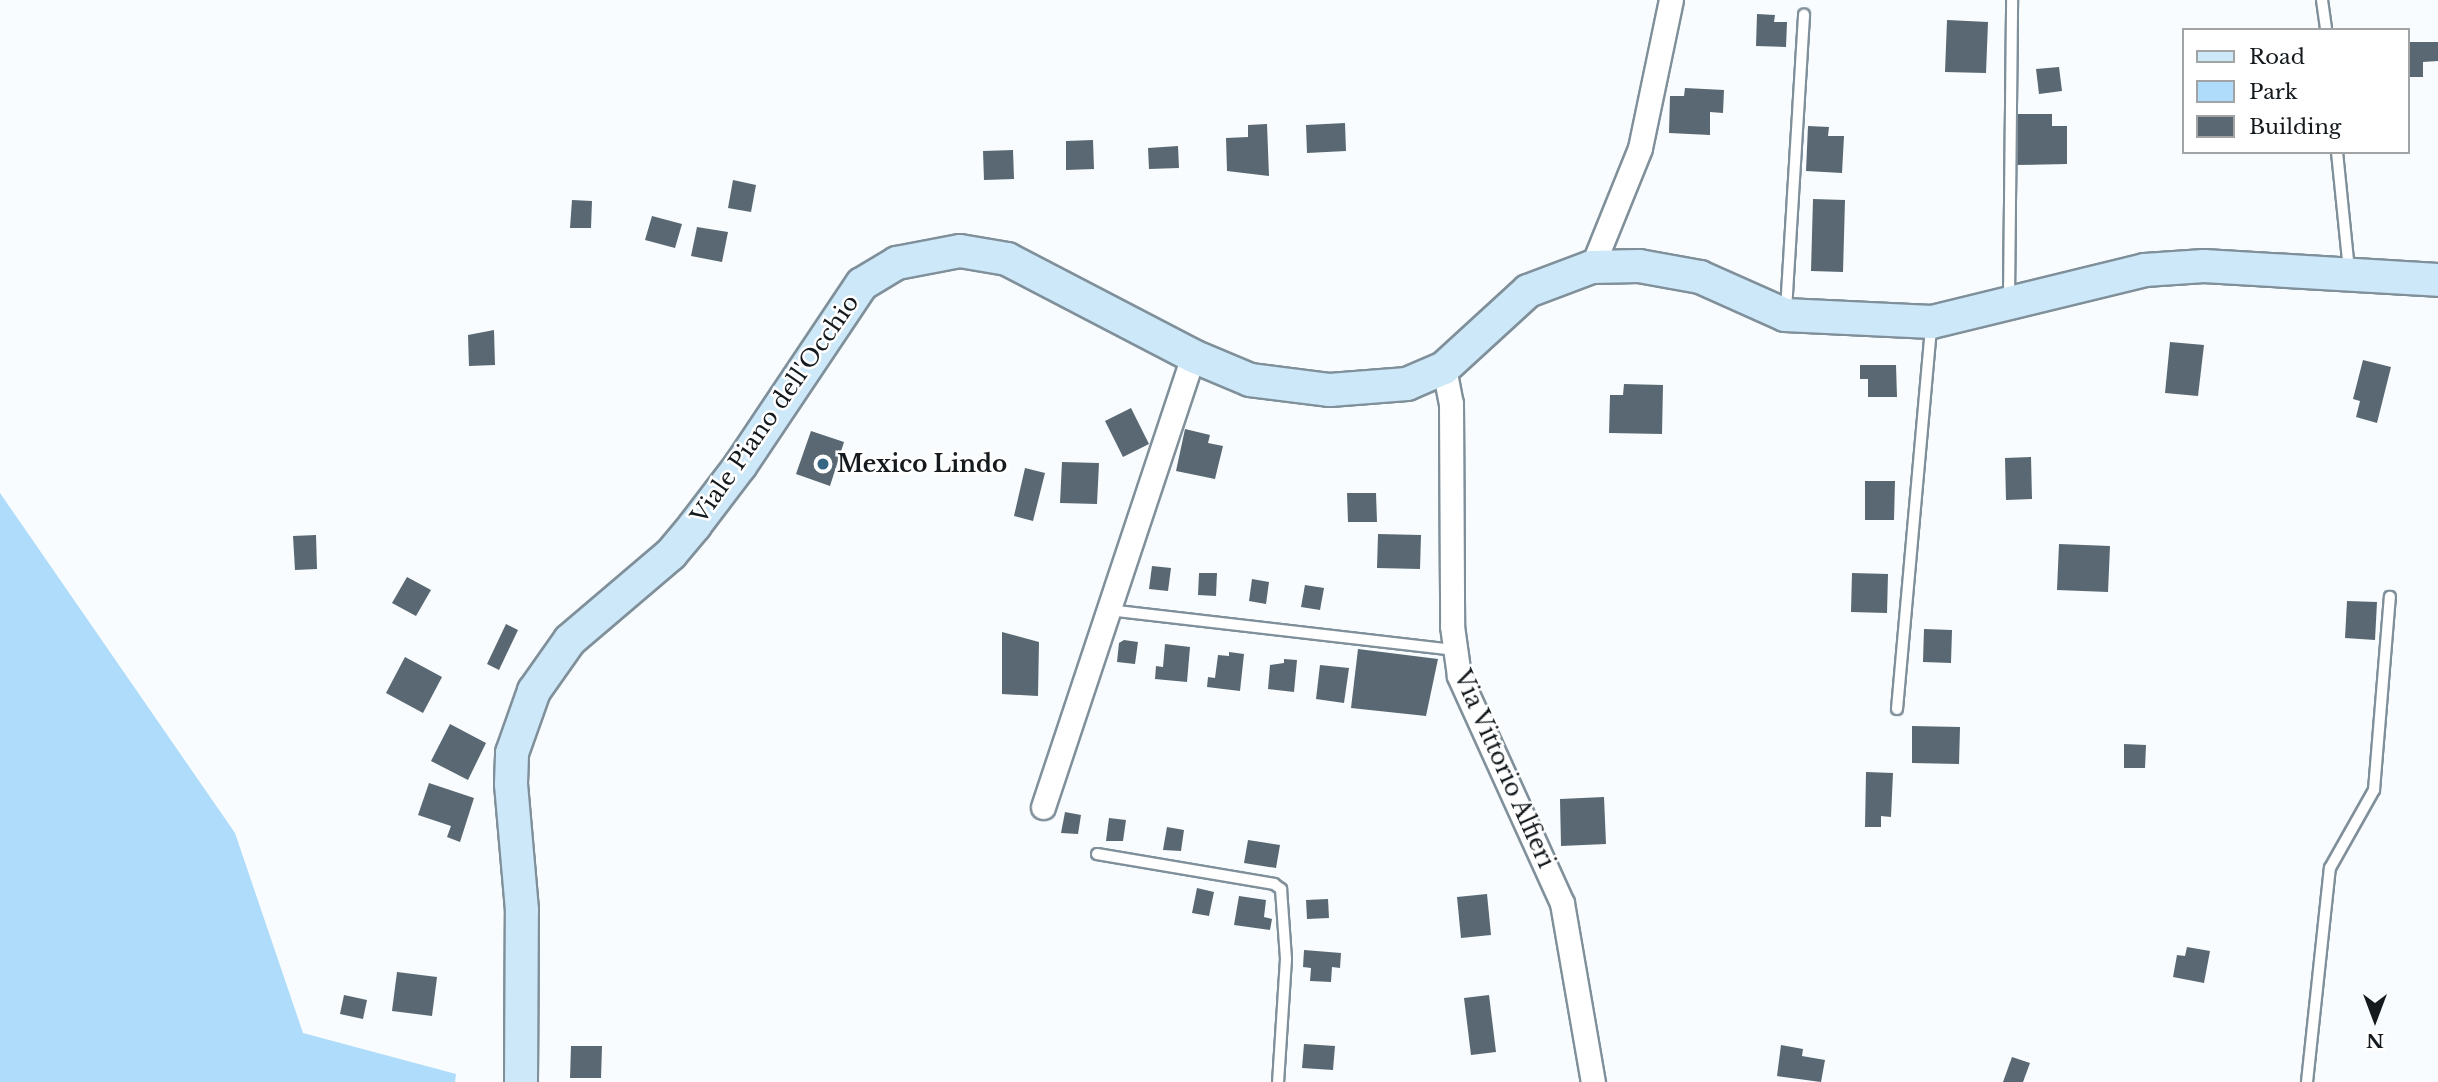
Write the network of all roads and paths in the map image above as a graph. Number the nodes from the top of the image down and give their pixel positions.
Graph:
1 (1671, 0) edge
2 (2012, 0) edge
3 (2322, 0) edge
4 (1804, 16) dead end
5 (2326, 28) edge
6 (2337, 154) edge
7 (1591, 267) junction
8 (2350, 275) junction
9 (2438, 280) edge
10 (2009, 303) junction
11 (1785, 315) junction
12 (1932, 322) junction
13 (1193, 356) junction
14 (1444, 368) junction
15 (2390, 597) dead end
16 (1107, 609) junction
17 (1453, 650) junction
18 (1897, 709) dead end
19 (1043, 807) dead end
20 (1097, 854) dead end
21 (521, 1082) edge
22 (1278, 1082) edge
23 (1593, 1082) edge
24 (2307, 1082) edge

1 - 7 street
2 - 10 lane
3 - 5 lane
4 - 11 lane
6 - 8 lane
7 - 11 main road, Viale Piano dell'Occhio
7 - 14 main road, Viale Piano dell'Occhio
8 - 9 main road, Viale Piano dell'Occhio
8 - 10 main road, Viale Piano dell'Occhio
10 - 12 main road, Viale Piano dell'Occhio
11 - 12 main road, Viale Piano dell'Occhio
12 - 18 lane
13 - 14 main road, Viale Piano dell'Occhio
13 - 16 street
13 - 21 main road, Viale Piano dell'Occhio
14 - 17 street, Via Vittorio Alfieri
15 - 24 lane
16 - 17 lane
16 - 19 street
17 - 23 street, Via Vittorio Alfieri
20 - 22 lane

